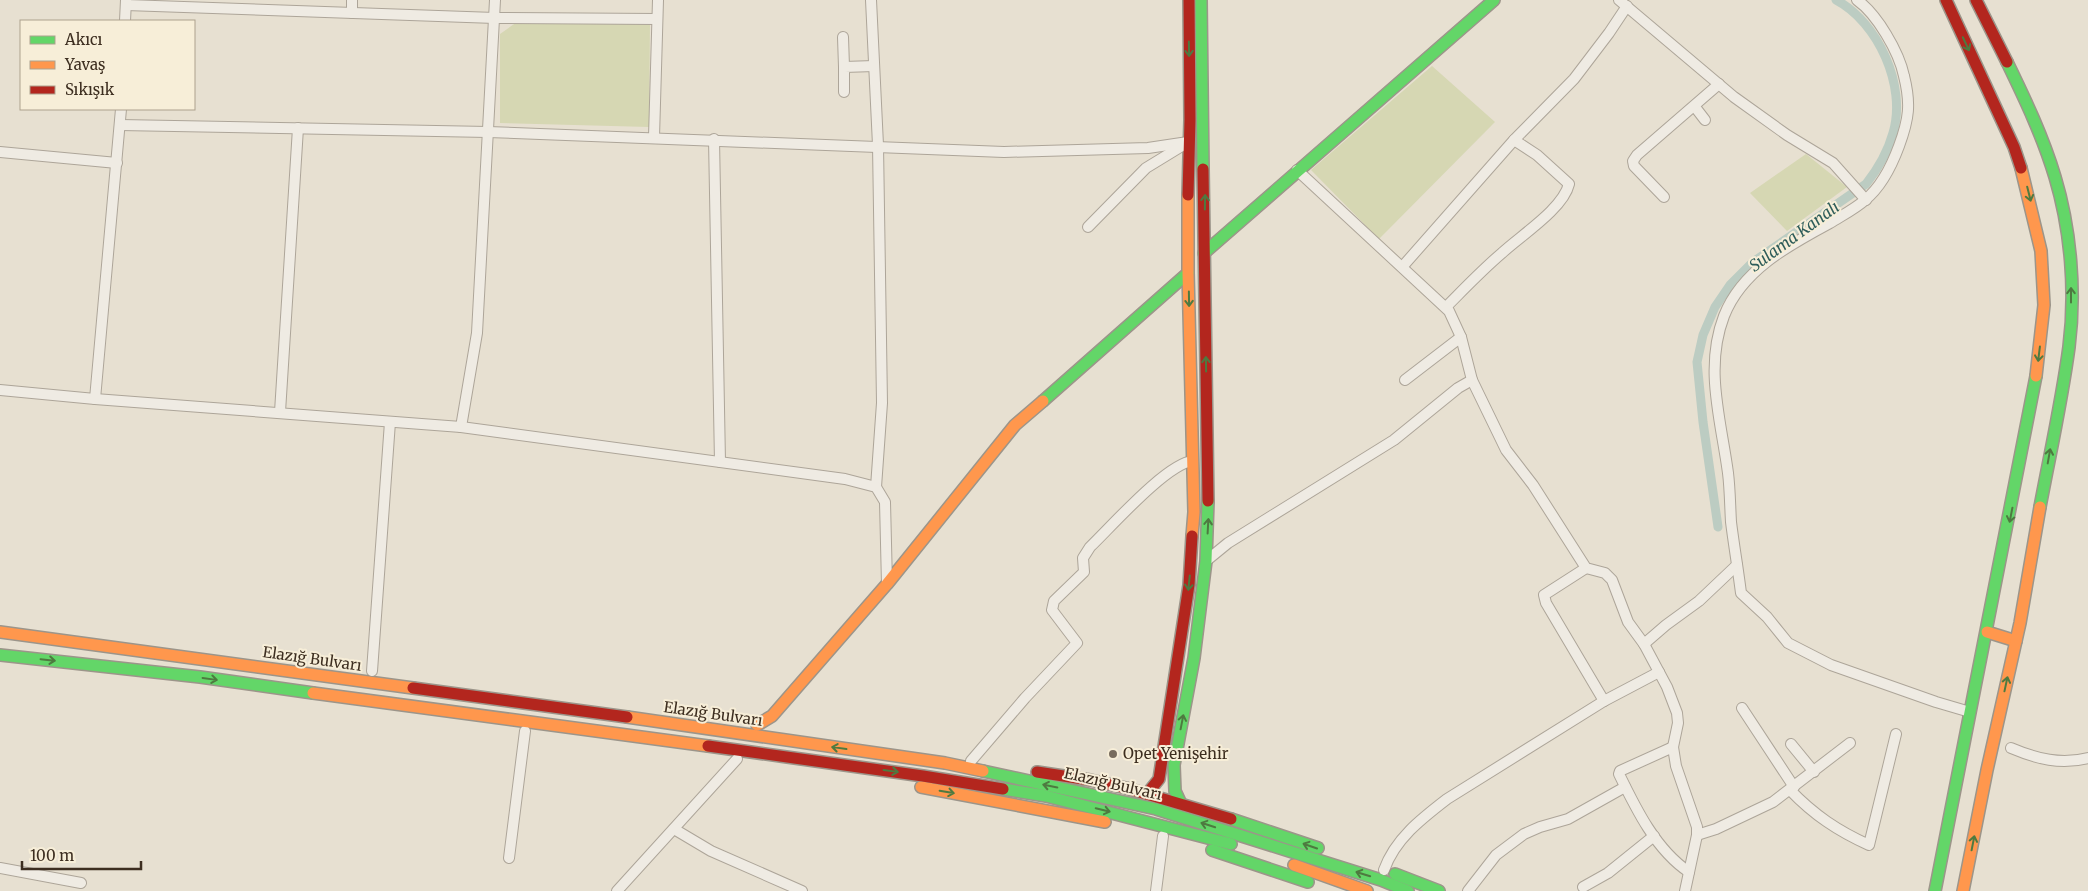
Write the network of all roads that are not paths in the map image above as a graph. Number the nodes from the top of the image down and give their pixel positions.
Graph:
1 (352, 0) edge
2 (495, 0) edge
3 (658, 0) edge
4 (871, 0) edge
5 (1188, 0) edge
6 (1202, 0) edge
7 (1494, 0) edge
8 (1857, 0) edge
9 (1946, 0) edge
10 (1976, 0) edge
11 (126, 2) edge
12 (1623, 3) edge
13 (352, 13) junction
14 (495, 18) junction
15 (658, 19) junction
16 (125, 20) edge
17 (842, 37) dead end
18 (874, 66) junction
19 (844, 68) junction
20 (1718, 84) junction
21 (844, 92) dead end
22 (1695, 107) junction
23 (121, 110) edge
24 (1705, 120) dead end
25 (120, 125) junction
26 (298, 128) junction
27 (488, 132) junction
28 (654, 137) junction
29 (714, 139) junction
30 (1514, 140) junction
31 (1188, 142) junction
32 (878, 145) junction
33 (0, 152) edge
34 (117, 163) junction
35 (1297, 170) junction
36 (1664, 196) dead end
37 (1864, 197) junction
38 (1088, 227) dead end
39 (1204, 253) junction
40 (1403, 266) junction
41 (1188, 273) junction
42 (1446, 307) junction
43 (1461, 338) junction
44 (1405, 380) dead end
45 (1472, 380) junction
46 (0, 390) edge
47 (95, 399) junction
48 (280, 412) junction
49 (390, 422) junction
50 (462, 427) junction
51 (720, 462) junction
52 (1193, 462) junction
53 (876, 487) junction
54 (1206, 561) junction
55 (1737, 565) junction
56 (1586, 568) junction
57 (887, 584) junction
58 (0, 632) edge
59 (1987, 632) junction
60 (2016, 641) junction
61 (80, 643) junction
62 (1644, 644) junction
63 (0, 655) edge
64 (85, 664) junction
65 (372, 671) junction
66 (1659, 672) junction
67 (1604, 701) junction
68 (1742, 708) dead end
69 (1970, 712) junction
70 (757, 725) junction
71 (525, 731) junction
72 (1896, 734) dead end
73 (1850, 743) dead end
74 (1791, 744) dead end
75 (1673, 746) junction
76 (2011, 748) dead end
77 (2088, 758) edge
78 (737, 759) junction
79 (971, 761) junction
80 (1814, 772) junction
81 (849, 778) dead end
82 (901, 785) dead end
83 (1625, 787) junction
84 (1792, 789) junction
85 (1147, 794) junction
86 (1181, 804) junction
87 (674, 829) junction
88 (1697, 835) junction
89 (1163, 836) junction
90 (1654, 836) junction
91 (509, 858) dead end
92 (0, 868) edge
93 (1384, 870) junction
94 (1690, 872) junction
95 (81, 883) dead end
96 (1583, 887) dead end
97 (617, 891) edge
98 (802, 891) edge
99 (1156, 891) edge
100 (1333, 891) edge
101 (1367, 891) edge
102 (1408, 891) edge
103 (1439, 891) edge
104 (1468, 891) edge
105 (1686, 891) edge
106 (1936, 891) edge
107 (1963, 891) edge

1 - 13 street
2 - 14 street
3 - 15 street
4 - 18 street
5 -> 31 main road
39 -> 6 main road
7 - 35 main road
8 - 37 street
9 -> 59 main road
60 -> 10 main road
11 - 13 street
11 - 16 street
12 - 20 street
12 - 30 street
13 - 14 street
14 - 15 street
14 - 27 street
15 - 28 street
17 - 19 street
18 - 19 street
18 - 32 street
19 - 21 street
20 - 22 street
20 - 37 street
22 - 24 street
22 - 36 street
23 - 25 street
25 - 26 street
25 - 34 street
26 - 27 street
26 - 48 street
27 - 28 street
27 - 50 street
28 - 29 street
29 - 32 street
29 - 51 street
30 - 40 street
30 - 42 street
31 - 32 street
31 - 38 street
31 - 41 main road
32 - 53 street
33 - 34 street
34 - 47 street
35 - 39 main road
35 - 40 street
37 - 55 street
54 -> 39 main road
40 - 42 street
41 -> 52 main road
41 - 57 main road
42 - 43 street
43 - 44 street
43 - 45 street
45 - 54 street
45 - 56 street
46 - 47 street
47 - 48 street
48 - 49 street
49 - 50 street
49 - 65 street
50 - 51 street
51 - 53 street
52 - 79 street
52 -> 85 main road
53 - 57 street
86 -> 54 main road
55 - 62 street
55 - 69 street
56 - 62 street
56 - 67 street
57 - 70 main road
58 - 61 main road, Elazığ Bulvarı
59 - 60 main road
59 - 69 main road
107 -> 60 main road
61 - 65 main road
102 -> 61 main road, Elazığ Bulvarı
62 - 66 street
63 -> 64 main road, Elazığ Bulvarı
64 - 71 main road
64 -> 101 main road, Elazığ Bulvarı
65 - 70 main road
66 - 67 street
66 - 75 street
67 - 93 street
68 - 84 street
69 - 106 main road
70 - 79 main road
71 - 78 main road
71 - 91 street
72 - 84 street
73 - 80 street
74 - 80 street
75 - 83 street
75 - 88 street
76 - 77 street
78 - 81 main road
78 - 87 street
79 - 85 main road
80 - 84 street
82 -> 89 main road
83 - 90 street
83 - 104 street
84 - 88 street
85 - 86 main road
93 -> 86 main road
87 - 97 street
87 - 98 street
88 - 94 street
89 - 99 street
89 - 100 main road
90 - 94 street
90 - 96 street
92 - 95 street
93 - 103 main road
94 - 105 street

